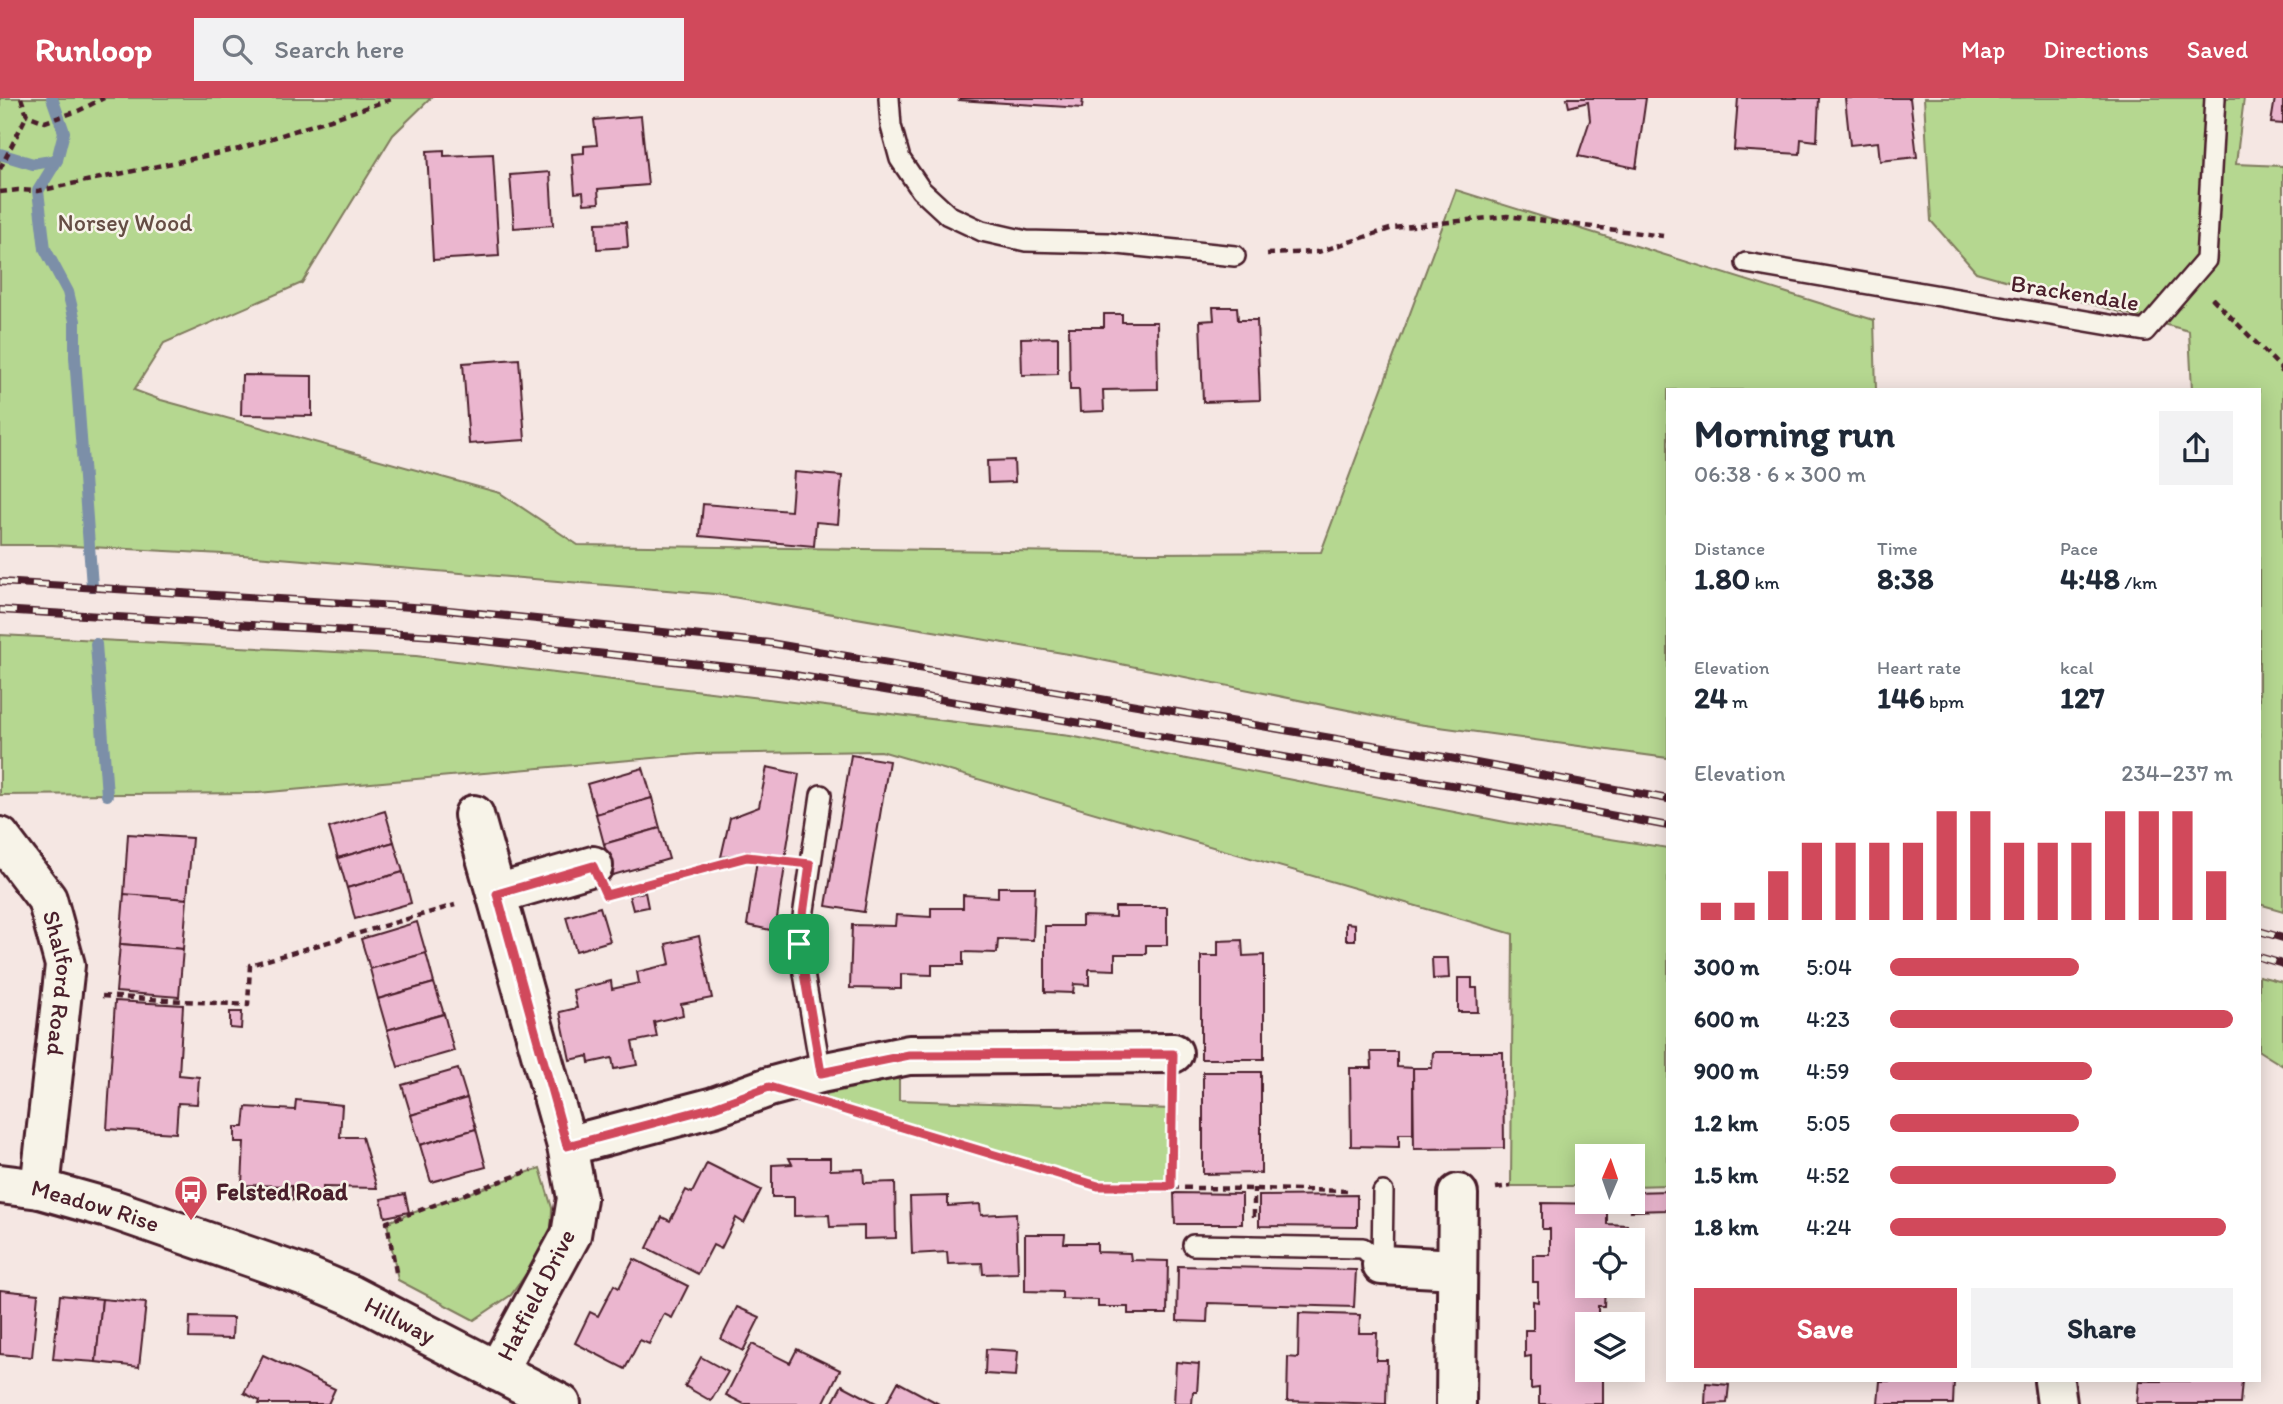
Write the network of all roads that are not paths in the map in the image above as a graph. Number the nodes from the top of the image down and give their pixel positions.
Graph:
1 (889, 98) edge
2 (2215, 98) edge
3 (1235, 256) road end
4 (1746, 263) dead end
5 (821, 795) dead end
6 (474, 815) dead end
7 (0, 837) edge
8 (593, 866) road end
9 (497, 894) junction
10 (1173, 1054) road end
11 (821, 1073) junction
12 (568, 1153) junction
13 (0, 1184) edge
14 (40, 1189) junction
15 (1383, 1192) road end
16 (1458, 1194) dead end
17 (1193, 1245) dead end
18 (230, 1249) joint
19 (1382, 1265) junction
20 (1456, 1269) junction
21 (497, 1371) junction
22 (2054, 1382) edge
23 (561, 1404) edge
24 (1456, 1404) edge
25 (2057, 1404) edge

1 - 3 lane
2 - 4 lane, Brackendale
5 - 11 lane
6 - 9 street, Hatfield Drive
7 - 14 street, Shalford Road
8 - 9 street
9 - 12 street, Hatfield Drive
10 - 11 street
11 - 12 street
12 - 21 street, Hatfield Drive
13 - 14 street, Meadow Rise
14 - 18 street, Meadow Rise
15 - 19 lane
16 - 20 street
17 - 19 lane
18 - 21 street, Hillway
19 - 20 street
20 - 24 street
21 - 23 street, Hillway
22 - 25 street

